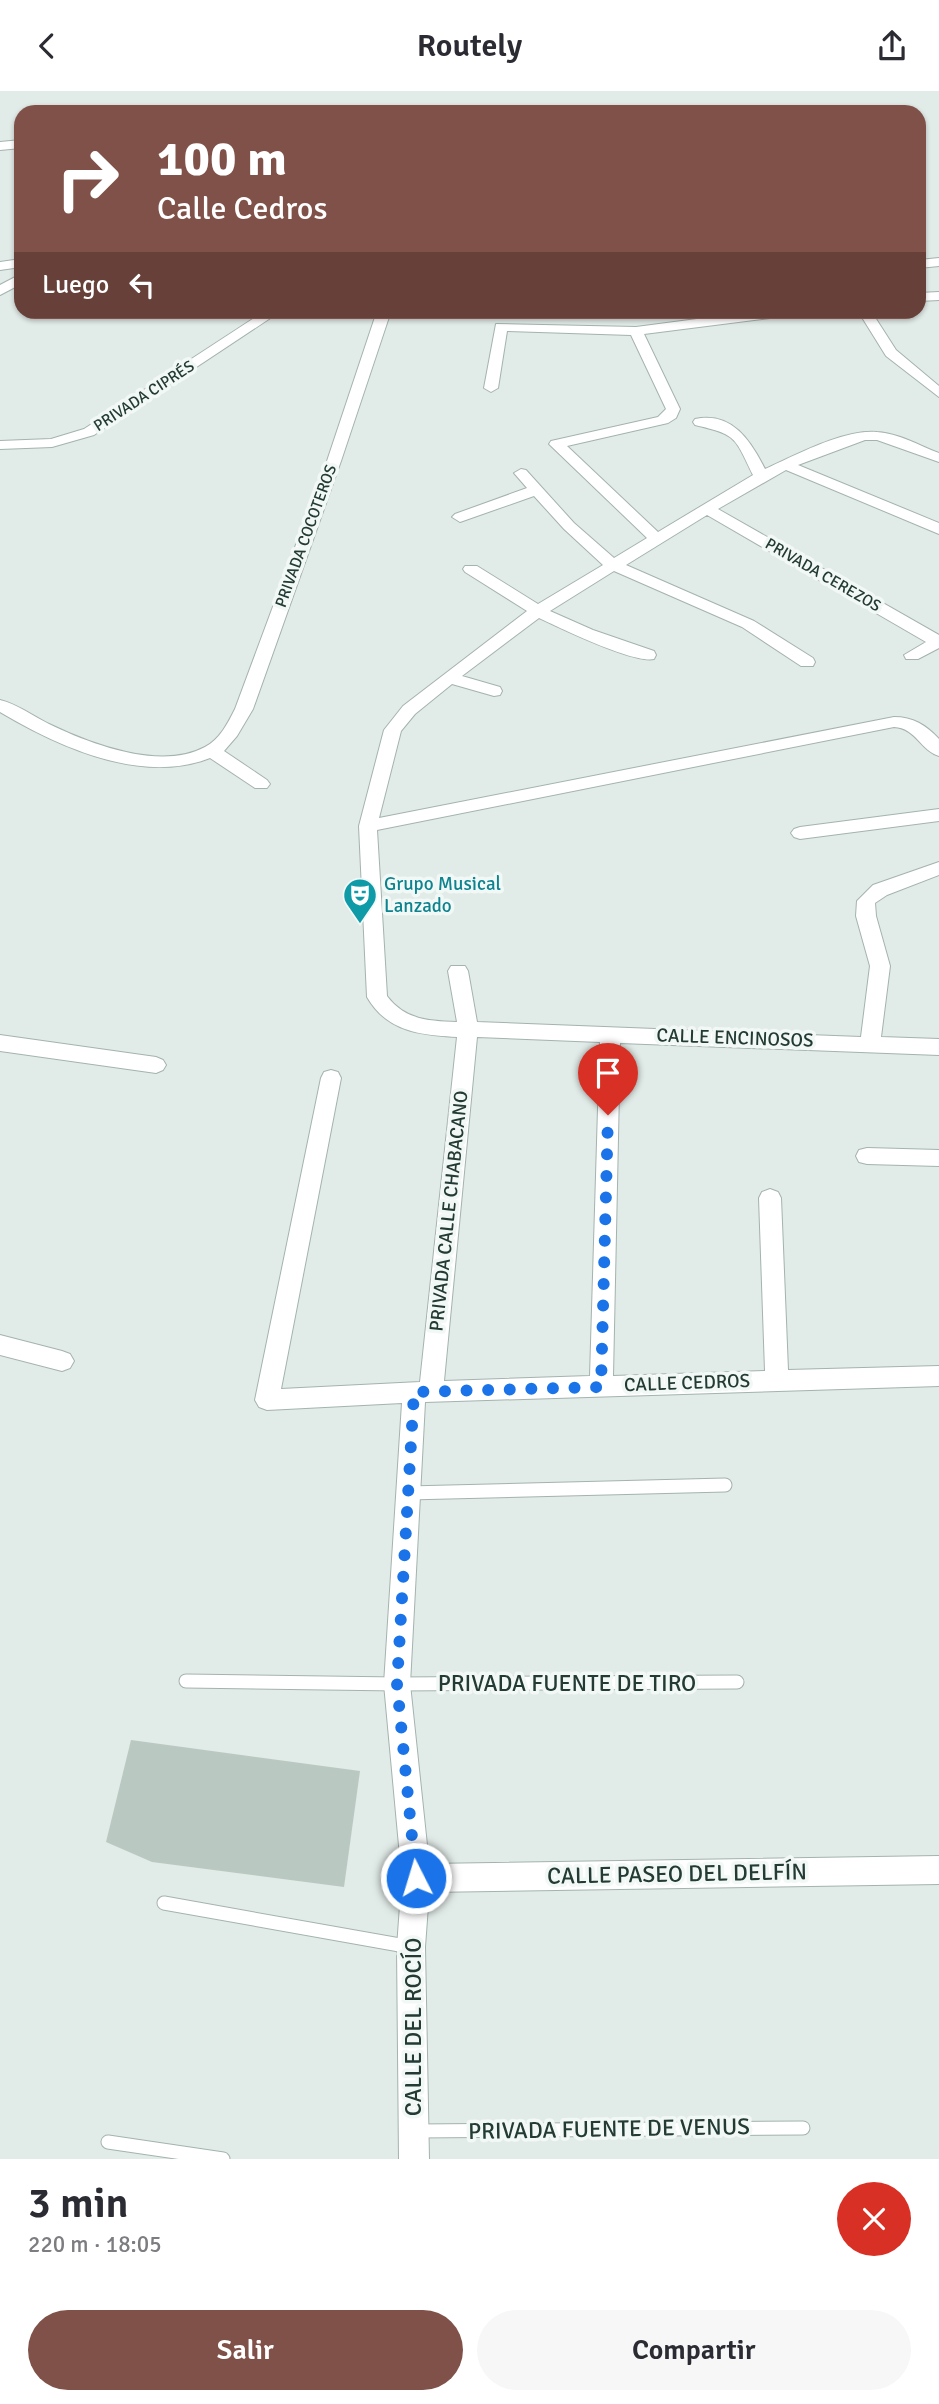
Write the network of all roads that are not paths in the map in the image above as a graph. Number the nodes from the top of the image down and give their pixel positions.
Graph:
1 (263, 319) edge
2 (382, 319) edge
3 (730, 319) edge
4 (869, 319) edge
5 (635, 331) junction
6 (491, 388) dead end
7 (937, 388) edge
8 (700, 422) dead end
9 (0, 445) edge
10 (939, 458) edge
11 (786, 465) junction
12 (521, 473) dead end
13 (761, 476) junction
14 (536, 490) junction
15 (706, 509) junction
16 (460, 517) dead end
17 (939, 529) edge
18 (657, 539) junction
19 (612, 565) junction
20 (471, 569) dead end
21 (538, 611) junction
22 (939, 642) edge
23 (648, 655) dead end
24 (912, 655) dead end
25 (807, 662) dead end
26 (447, 678) junction
27 (494, 691) dead end
28 (0, 705) edge
29 (939, 750) edge
30 (212, 751) junction
31 (261, 784) dead end
32 (939, 815) edge
33 (368, 826) junction
34 (800, 833) dead end
35 (939, 868) edge
36 (458, 971) dead end
37 (468, 1030) junction
38 (610, 1034) junction
39 (870, 1042) junction
40 (0, 1043) edge
41 (939, 1047) edge
42 (156, 1065) dead end
43 (331, 1078) dead end
44 (867, 1156) dead end
45 (939, 1158) edge
46 (770, 1198) dead end
47 (0, 1345) edge
48 (62, 1361) dead end
49 (939, 1376) edge
50 (777, 1380) junction
51 (601, 1387) junction
52 (423, 1392) junction
53 (725, 1485) dead end
54 (408, 1493) junction
55 (186, 1681) dead end
56 (737, 1682) dead end
57 (397, 1684) junction
58 (939, 1870) edge
59 (416, 1878) junction
60 (164, 1903) dead end
61 (411, 1947) junction
62 (803, 2128) dead end
63 (414, 2131) junction
64 (108, 2142) dead end
65 (223, 2159) edge
66 (414, 2159) edge

1 - 9 street, PRIVADA CIPRÉS
2 - 30 street, PRIVADA COCOTEROS
3 - 5 street
4 - 7 street
5 - 6 street
5 - 18 street
8 - 13 street
10 - 11 street, CALLE ENCINOSOS
11 - 13 street, CALLE ENCINOSOS
11 - 17 street
12 - 14 street
13 - 15 street, CALLE ENCINOSOS
14 - 16 street
14 - 19 street
15 - 18 street, CALLE ENCINOSOS
15 - 22 street, PRIVADA CEREZOS
18 - 19 street, CALLE ENCINOSOS
19 - 21 street, CALLE ENCINOSOS
19 - 25 street
20 - 21 street
21 - 23 street
21 - 26 street, CALLE ENCINOSOS
22 - 24 street
26 - 27 street
26 - 33 street, CALLE ENCINOSOS
28 - 30 street
29 - 33 street
30 - 31 street
32 - 34 street
33 - 37 street, CALLE ENCINOSOS
35 - 39 street
36 - 37 street, PRIVADA CALLE CHABACANO
37 - 38 street, CALLE ENCINOSOS
37 - 52 street, PRIVADA CALLE CHABACANO
38 - 39 street, CALLE ENCINOSOS
38 - 51 street
39 - 41 street, CALLE ENCINOSOS
40 - 42 street
43 - 52 street, CALLE CEDROS
44 - 45 street
46 - 50 street
47 - 48 street
49 - 50 street, CALLE CEDROS
50 - 51 street, CALLE CEDROS
51 - 52 street, CALLE CEDROS
52 - 54 street, CALLE DEL ROCÍO
53 - 54 lane
54 - 57 street, CALLE DEL ROCÍO
55 - 57 lane, PRIVADA FUENTE DE TIRO
56 - 57 lane, PRIVADA FUENTE DE TIRO
57 - 59 street, CALLE DEL ROCÍO
58 - 59 street, CALLE PASEO DEL DELFÍN
59 - 61 street, CALLE DEL ROCÍO
60 - 61 lane
61 - 63 street, CALLE DEL ROCÍO
62 - 63 lane, PRIVADA FUENTE DE VENUS
63 - 66 street, CALLE DEL ROCÍO
64 - 65 lane

